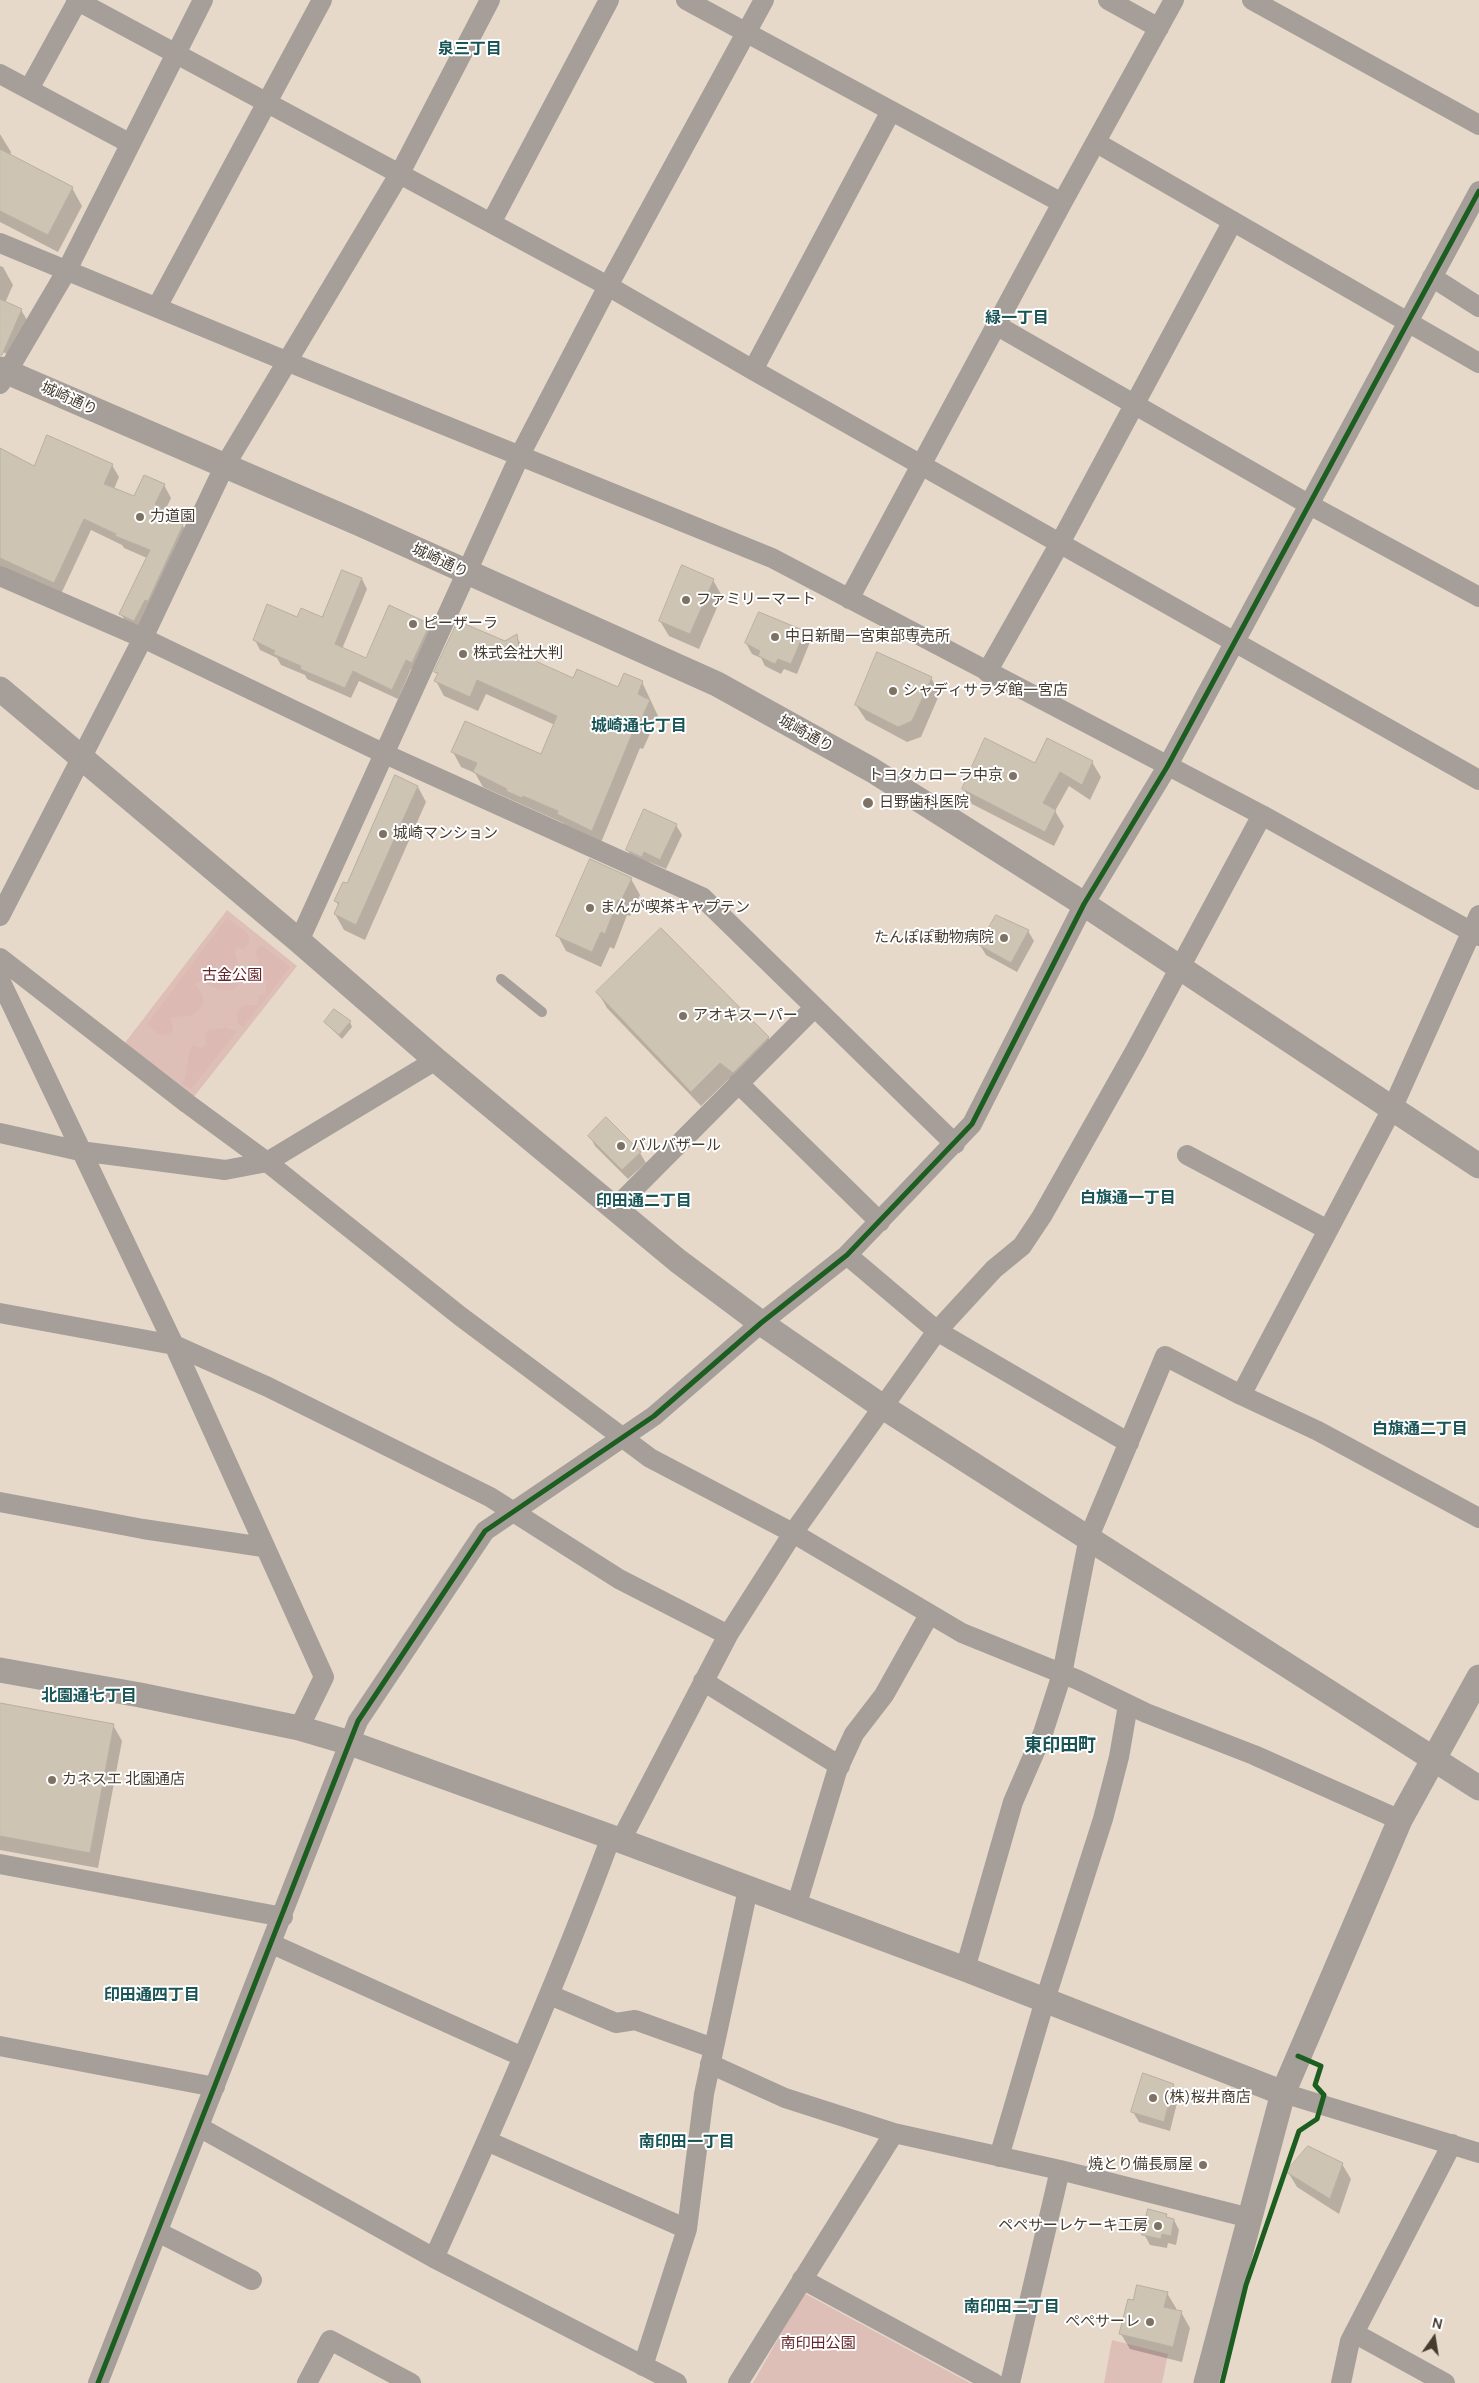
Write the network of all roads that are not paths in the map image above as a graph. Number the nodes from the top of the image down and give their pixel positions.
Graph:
1 (77, 0) edge
2 (203, 0) edge
3 (322, 0) edge
4 (490, 0) edge
5 (609, 0) edge
6 (686, 0) edge
7 (764, 0) edge
8 (1108, 0) edge
9 (1174, 0) edge
10 (1252, 0) edge
11 (1159, 28) junction
12 (745, 33) junction
13 (175, 53) junction
14 (0, 74) edge
15 (29, 89) junction
16 (268, 103) junction
17 (892, 111) junction
18 (1479, 124) edge
19 (1097, 142) junction
20 (129, 143) junction
21 (400, 173) junction
22 (1479, 191) edge
23 (1062, 203) junction
24 (1233, 221) junction
25 (492, 223) junction
26 (0, 243) edge
27 (67, 270) junction
28 (1432, 277) junction
29 (608, 286) junction
30 (157, 307) junction
31 (1479, 307) edge
32 (1408, 322) junction
33 (996, 325) junction
34 (286, 362) junction
35 (1479, 363) edge
36 (753, 370) junction
37 (2, 375) edge
38 (1134, 404) junction
39 (520, 454) junction
40 (920, 464) junction
41 (224, 467) junction
42 (1308, 504) junction
43 (1060, 543) junction
44 (467, 574) junction
45 (0, 576) edge
46 (1479, 597) edge
47 (848, 599) junction
48 (143, 638) junction
49 (1236, 642) junction
50 (987, 672) junction
51 (0, 689) edge
52 (386, 754) junction
53 (83, 758) junction
54 (1167, 767) junction
55 (1479, 780) edge
56 (1262, 815) junction
57 (1084, 904) junction
58 (0, 916) edge
59 (1476, 927) edge
60 (299, 941) junction
61 (0, 958) edge
62 (1178, 967) junction
63 (502, 979) dead end
64 (0, 980) edge
65 (814, 1008) junction
66 (542, 1012) dead end
67 (436, 1060) junction
68 (738, 1083) junction
69 (1392, 1108) junction
70 (0, 1134) edge
71 (955, 1144) junction
72 (80, 1151) junction
73 (1187, 1155) dead end
74 (267, 1162) junction
75 (1479, 1166) edge
76 (615, 1208) junction
77 (880, 1222) junction
78 (1328, 1230) junction
79 (848, 1255) junction
80 (0, 1313) edge
81 (761, 1323) junction
82 (937, 1331) junction
83 (174, 1345) junction
84 (1241, 1395) junction
85 (883, 1407) junction
86 (621, 1437) junction
87 (1129, 1443) junction
88 (0, 1502) edge
89 (512, 1512) junction
90 (1479, 1518) edge
91 (793, 1533) junction
92 (1089, 1537) junction
93 (263, 1548) junction
94 (929, 1615) junction
95 (728, 1635) junction
96 (0, 1670) edge
97 (1062, 1674) junction
98 (1479, 1677) edge
99 (703, 1681) junction
100 (1128, 1705) junction
101 (299, 1728) junction
102 (350, 1743) junction
103 (1434, 1760) junction
104 (840, 1766) junction
105 (1479, 1788) edge
106 (1400, 1820) junction
107 (616, 1838) junction
108 (0, 1864) edge
109 (748, 1889) junction
110 (796, 1907) junction
111 (283, 1917) junction
112 (272, 1944) junction
113 (966, 1969) junction
114 (550, 1995) junction
115 (1045, 2000) junction
116 (0, 2046) edge
117 (711, 2056) junction
118 (523, 2057) junction
119 (215, 2087) junction
120 (1283, 2093) junction
121 (199, 2127) junction
122 (894, 2133) junction
123 (488, 2141) junction
124 (1452, 2144) junction
125 (1479, 2153) edge
126 (999, 2157) junction
127 (1060, 2170) junction
128 (1250, 2218) junction
129 (687, 2229) junction
130 (158, 2232) junction
131 (434, 2258) junction
132 (802, 2279) junction
133 (252, 2280) dead end
134 (1354, 2333) junction
135 (643, 2366) junction
136 (98, 2383) edge
137 (307, 2383) edge
138 (411, 2383) edge
139 (677, 2383) edge
140 (738, 2383) edge
141 (994, 2383) edge
142 (1010, 2383) edge
143 (1206, 2383) edge
144 (1340, 2383) edge
145 (1445, 2383) edge

1 - 13 street
1 - 15 street
2 - 13 street
3 - 16 street
4 - 21 street
5 - 25 street
6 - 12 street
7 - 12 street
8 - 11 street
9 - 11 street
10 - 18 street
11 - 19 street
12 - 17 street
12 - 29 street
13 - 16 street
13 - 20 street
14 - 15 street
15 - 20 street
16 - 21 street
16 - 30 street
17 - 23 street
17 - 36 street
19 - 23 street
19 - 24 street
20 - 27 street
21 - 25 street
21 - 34 street
22 - 28 street
23 - 33 street
24 - 32 street
24 - 38 street
25 - 29 street
26 - 27 street
27 - 30 street
27 - 37 street
28 - 31 street
28 - 32 street
29 - 36 street
29 - 39 street
30 - 34 street
32 - 35 street
32 - 42 street
33 - 38 street
33 - 40 street
34 - 39 street
34 - 41 street
36 - 40 street
37 - 41 street, 城崎通り
38 - 42 street
38 - 43 street
39 - 44 street
39 - 47 street
40 - 43 street
40 - 47 street
41 - 44 street, 城崎通り
41 - 48 street
42 - 46 street
42 - 49 street
43 - 49 street
43 - 50 street
44 - 52 street
44 - 57 street, 城崎通り
45 - 48 street
47 - 50 street
48 - 52 street
48 - 53 street
49 - 54 street
49 - 55 street
50 - 54 street
51 - 53 street
52 - 60 street
52 - 65 street
53 - 58 street
53 - 60 street
54 - 56 street
54 - 57 street
56 - 59 street
56 - 62 street
57 - 62 street, 城崎通り
57 - 71 street
59 - 69 street
60 - 67 street
61 - 74 street
62 - 69 street, 城崎通り
62 - 82 street
63 - 66 lane
64 - 72 street
65 - 68 street
65 - 71 street
67 - 74 street
67 - 76 street
68 - 76 street
68 - 77 street
69 - 75 street, 城崎通り
69 - 78 street
70 - 72 street
71 - 77 street
72 - 74 street
72 - 83 street
73 - 78 street
74 - 86 street
76 - 81 street
77 - 79 street
78 - 84 street
79 - 81 street
79 - 82 street
80 - 83 street
81 - 85 street
81 - 86 street
82 - 85 street
82 - 87 street
83 - 89 street
83 - 93 street
84 - 87 street
84 - 90 street
85 - 91 street
85 - 92 street
86 - 89 street
86 - 91 street
87 - 92 street
88 - 93 street
89 - 95 street
89 - 102 street
91 - 94 street
91 - 95 street
92 - 97 street
92 - 103 street
93 - 101 street
94 - 97 street
94 - 104 street
95 - 99 street
96 - 101 street
97 - 100 street
97 - 113 street
98 - 103 street
99 - 104 street
99 - 107 street
100 - 106 street
100 - 115 street
101 - 102 street
102 - 107 street
102 - 111 street
103 - 105 street
103 - 106 street
104 - 110 street
106 - 120 street
107 - 109 street
107 - 114 street
108 - 111 street
109 - 110 street
109 - 117 street
110 - 113 street
111 - 112 street
112 - 118 street
112 - 119 street
113 - 115 street
114 - 117 street
114 - 118 street
115 - 120 street
115 - 126 street
116 - 119 street
117 - 122 street
117 - 129 street
118 - 123 street
119 - 121 street
120 - 124 street
120 - 128 street
121 - 130 street
121 - 131 street
122 - 126 street
122 - 132 street
123 - 129 street
123 - 131 street
124 - 125 street
124 - 134 street
126 - 127 street
127 - 128 street
127 - 142 street
128 - 143 street
129 - 135 street
130 - 133 street
130 - 136 street
131 - 135 street
132 - 140 street
132 - 141 street
134 - 144 street
134 - 145 street
135 - 139 street
137 - 138 street

